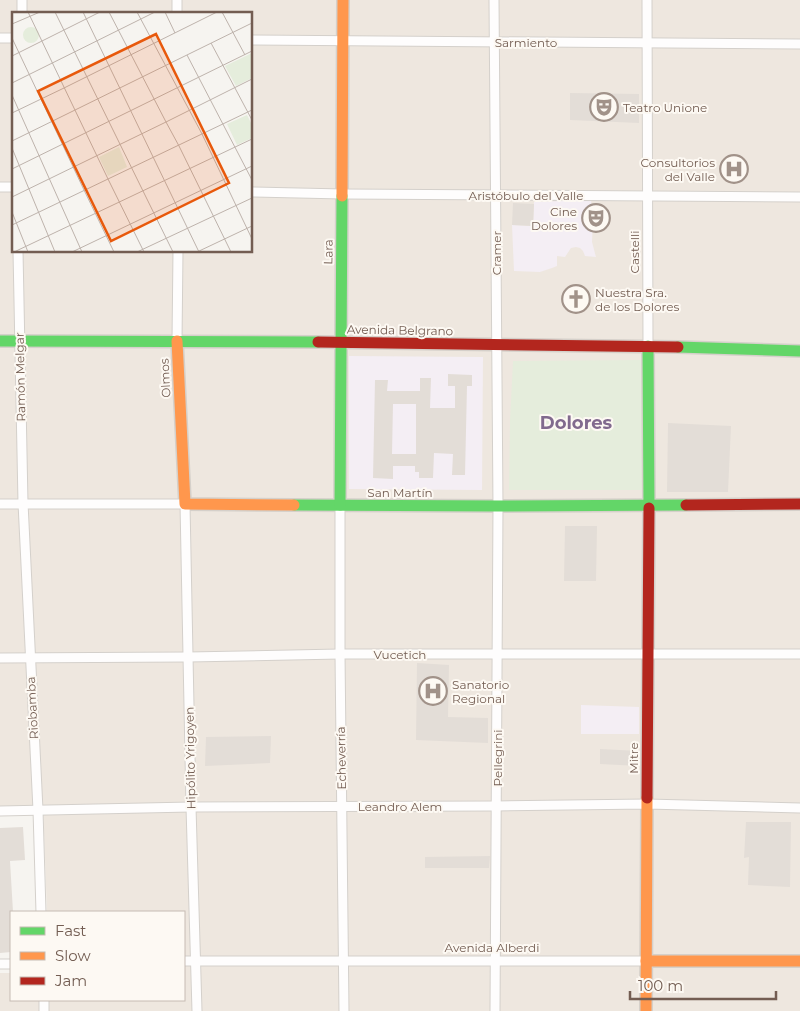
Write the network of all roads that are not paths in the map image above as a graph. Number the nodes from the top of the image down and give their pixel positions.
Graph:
1 (343, 0) edge
2 (494, 0) edge
3 (647, 0) edge
4 (252, 40) edge
5 (343, 41) junction
6 (494, 42) junction
7 (647, 43) junction
8 (800, 44) edge
9 (252, 192) edge
10 (343, 194) junction
11 (496, 195) junction
12 (648, 196) junction
13 (800, 197) edge
14 (18, 252) edge
15 (178, 252) edge
16 (0, 341) edge
17 (19, 341) junction
18 (177, 341) junction
19 (341, 343) junction
20 (497, 344) junction
21 (648, 346) junction
22 (800, 351) edge
23 (23, 503) junction
24 (0, 504) edge
25 (185, 504) junction
26 (800, 504) edge
27 (340, 505) junction
28 (649, 505) junction
29 (498, 506) junction
30 (646, 653) junction
31 (340, 654) junction
32 (497, 654) junction
33 (800, 654) edge
34 (188, 657) junction
35 (0, 658) edge
36 (30, 658) junction
37 (647, 804) junction
38 (342, 806) junction
39 (496, 806) junction
40 (191, 807) junction
41 (800, 808) edge
42 (38, 810) junction
43 (0, 811) edge
44 (41, 911) edge
45 (185, 961) edge
46 (196, 961) junction
47 (344, 961) junction
48 (496, 961) junction
49 (646, 961) junction
50 (800, 961) edge
51 (197, 1011) edge
52 (344, 1011) edge
53 (496, 1011) edge
54 (646, 1011) edge

1 - 5 main road, Lara
2 - 6 street, Cramer
3 - 7 street, Castelli
4 - 5 street, Sarmiento
5 - 6 street, Sarmiento
5 - 10 main road, Lara
6 - 7 street, Sarmiento
6 - 11 street, Cramer
7 - 8 street, Sarmiento
7 - 12 street, Castelli
9 - 10 street, Aristóbulo del Valle
10 - 11 street, Aristóbulo del Valle
10 - 19 main road, Lara
11 - 12 street, Aristóbulo del Valle
11 - 20 street, Cramer
12 - 13 street, Aristóbulo del Valle
12 - 21 street, Castelli
14 - 17 street, Ramón Melgar
15 - 18 street, Olmos
16 - 17 main road, Avenida Belgrano
17 - 18 main road, Avenida Belgrano
17 - 23 street, Ramón Melgar
18 - 19 main road, Avenida Belgrano
18 - 25 main road, Olmos
19 - 20 main road, Avenida Belgrano
19 - 27 main road, Lara
20 - 21 main road, Avenida Belgrano
20 - 29 street, Cramer
21 - 22 main road, Avenida Belgrano
21 - 28 main road, Castelli
23 - 24 street, San Martín
23 - 25 street, San Martín
23 - 36 street, Riobamba
25 - 27 main road, San Martín
25 - 34 street, Hipólito Yrigoyen
26 - 28 main road, San Martín
27 - 29 main road, San Martín
27 - 31 street, Echeverría
28 - 29 main road, San Martín
28 - 30 main road, Mitre
29 - 32 street, Pellegrini
30 - 32 street, Vucetich
30 - 33 street, Vucetich
30 - 37 main road, Mitre
31 - 32 street, Vucetich
31 - 34 street, Vucetich
31 - 38 street, Echeverría
32 - 39 street, Pellegrini
34 - 36 street, Vucetich
34 - 40 street, Hipólito Yrigoyen
35 - 36 street, Vucetich
36 - 42 street, Riobamba
37 - 39 street, Leandro Alem
37 - 41 street, Leandro Alem
37 - 49 main road, Mitre
38 - 39 street, Leandro Alem
38 - 40 street, Leandro Alem
38 - 47 street, Echeverría
39 - 48 street, Pellegrini
40 - 42 street, Leandro Alem
40 - 46 street, Hipólito Yrigoyen
42 - 43 street, Leandro Alem
42 - 44 street, Riobamba
45 - 46 street, Avenida Alberdi
46 - 47 street, Avenida Alberdi
46 - 51 street, Hipólito Yrigoyen
47 - 48 street, Avenida Alberdi
47 - 52 street, Echeverría
48 - 49 street, Avenida Alberdi
48 - 53 street, Pellegrini
49 - 50 main road, Avenida Alberdi
49 - 54 main road, Mitre

